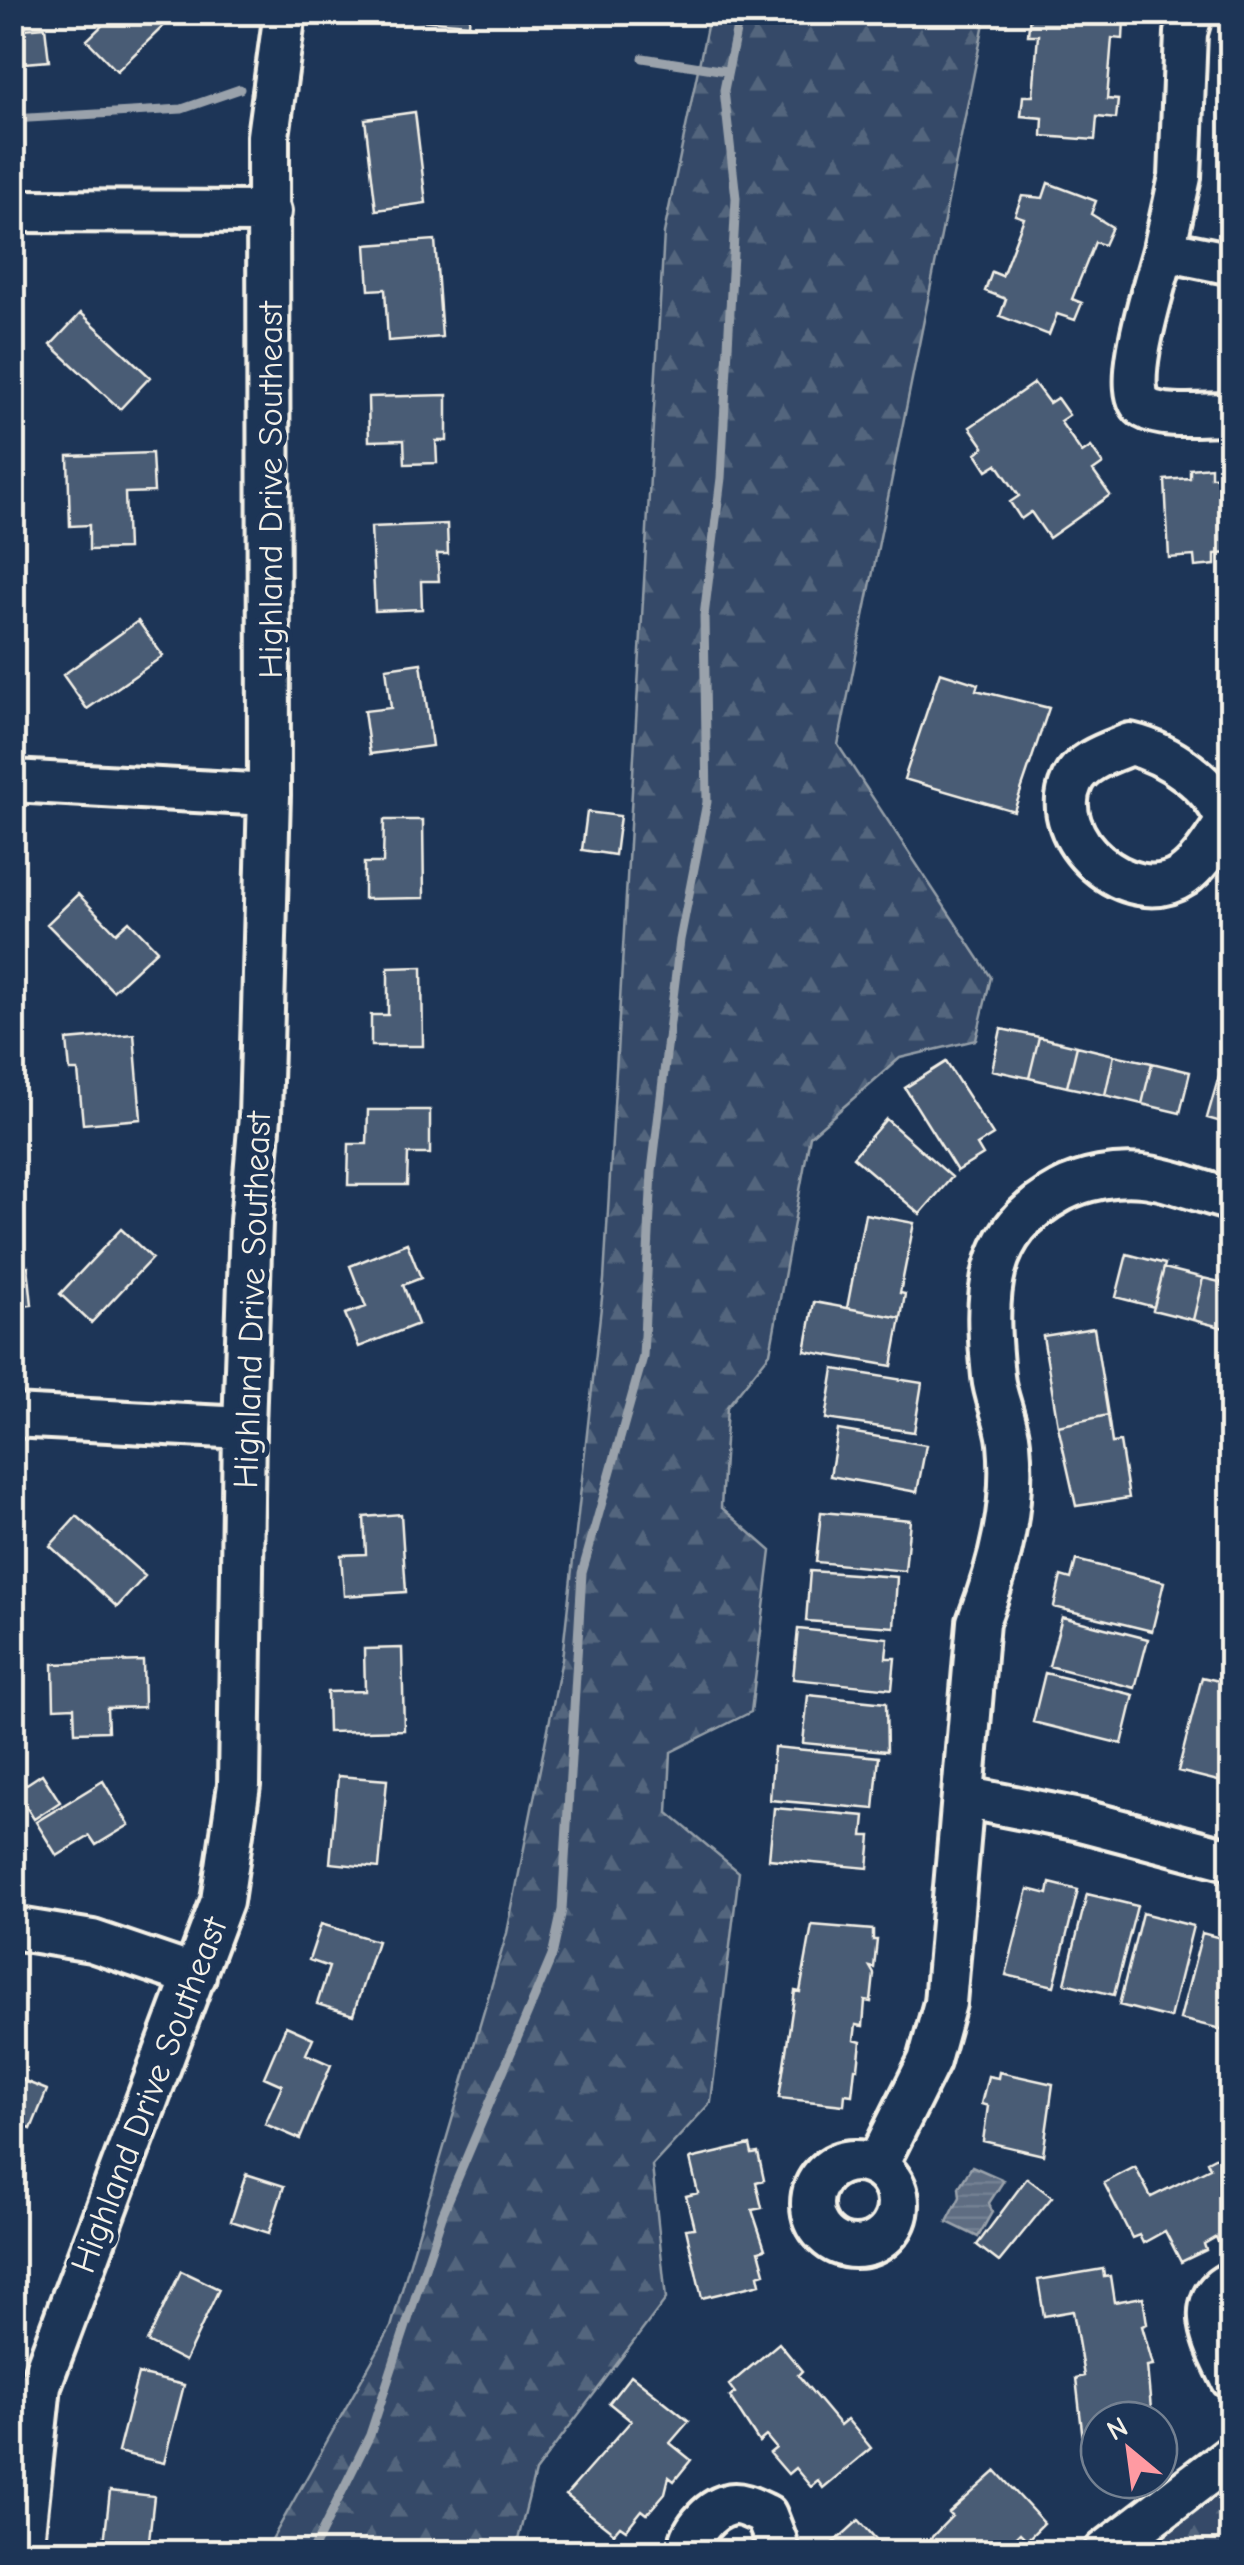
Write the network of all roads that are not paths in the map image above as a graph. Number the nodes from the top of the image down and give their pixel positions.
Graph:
1 (285, 12) edge
2 (1192, 12) edge
3 (12, 212) edge
4 (270, 212) junction
5 (1164, 250) junction
6 (1232, 264) edge
7 (1232, 414) edge
8 (12, 782) edge
9 (269, 795) junction
10 (1232, 1200) edge
11 (12, 1416) edge
12 (244, 1428) junction
13 (963, 1798) junction
14 (1232, 1860) edge
15 (12, 1928) edge
16 (195, 1976) junction
17 (877, 2165) dead end
18 (1232, 2282) edge
19 (1232, 2379) edge
20 (1232, 2454) edge
21 (18, 2539) edge
22 (690, 2552) edge
23 (774, 2552) edge
24 (1105, 2552) edge

1 - 4 street, Highland Drive Southeast
2 - 5 street
3 - 4 street
4 - 9 street, Highland Drive Southeast
5 - 6 street
5 - 7 street
8 - 9 street
9 - 12 street, Highland Drive Southeast
10 - 13 street
11 - 12 street
12 - 16 street, Highland Drive Southeast
13 - 14 street
13 - 17 street
15 - 16 street
16 - 21 street, Highland Drive Southeast
18 - 19 street
20 - 24 street
22 - 23 street

